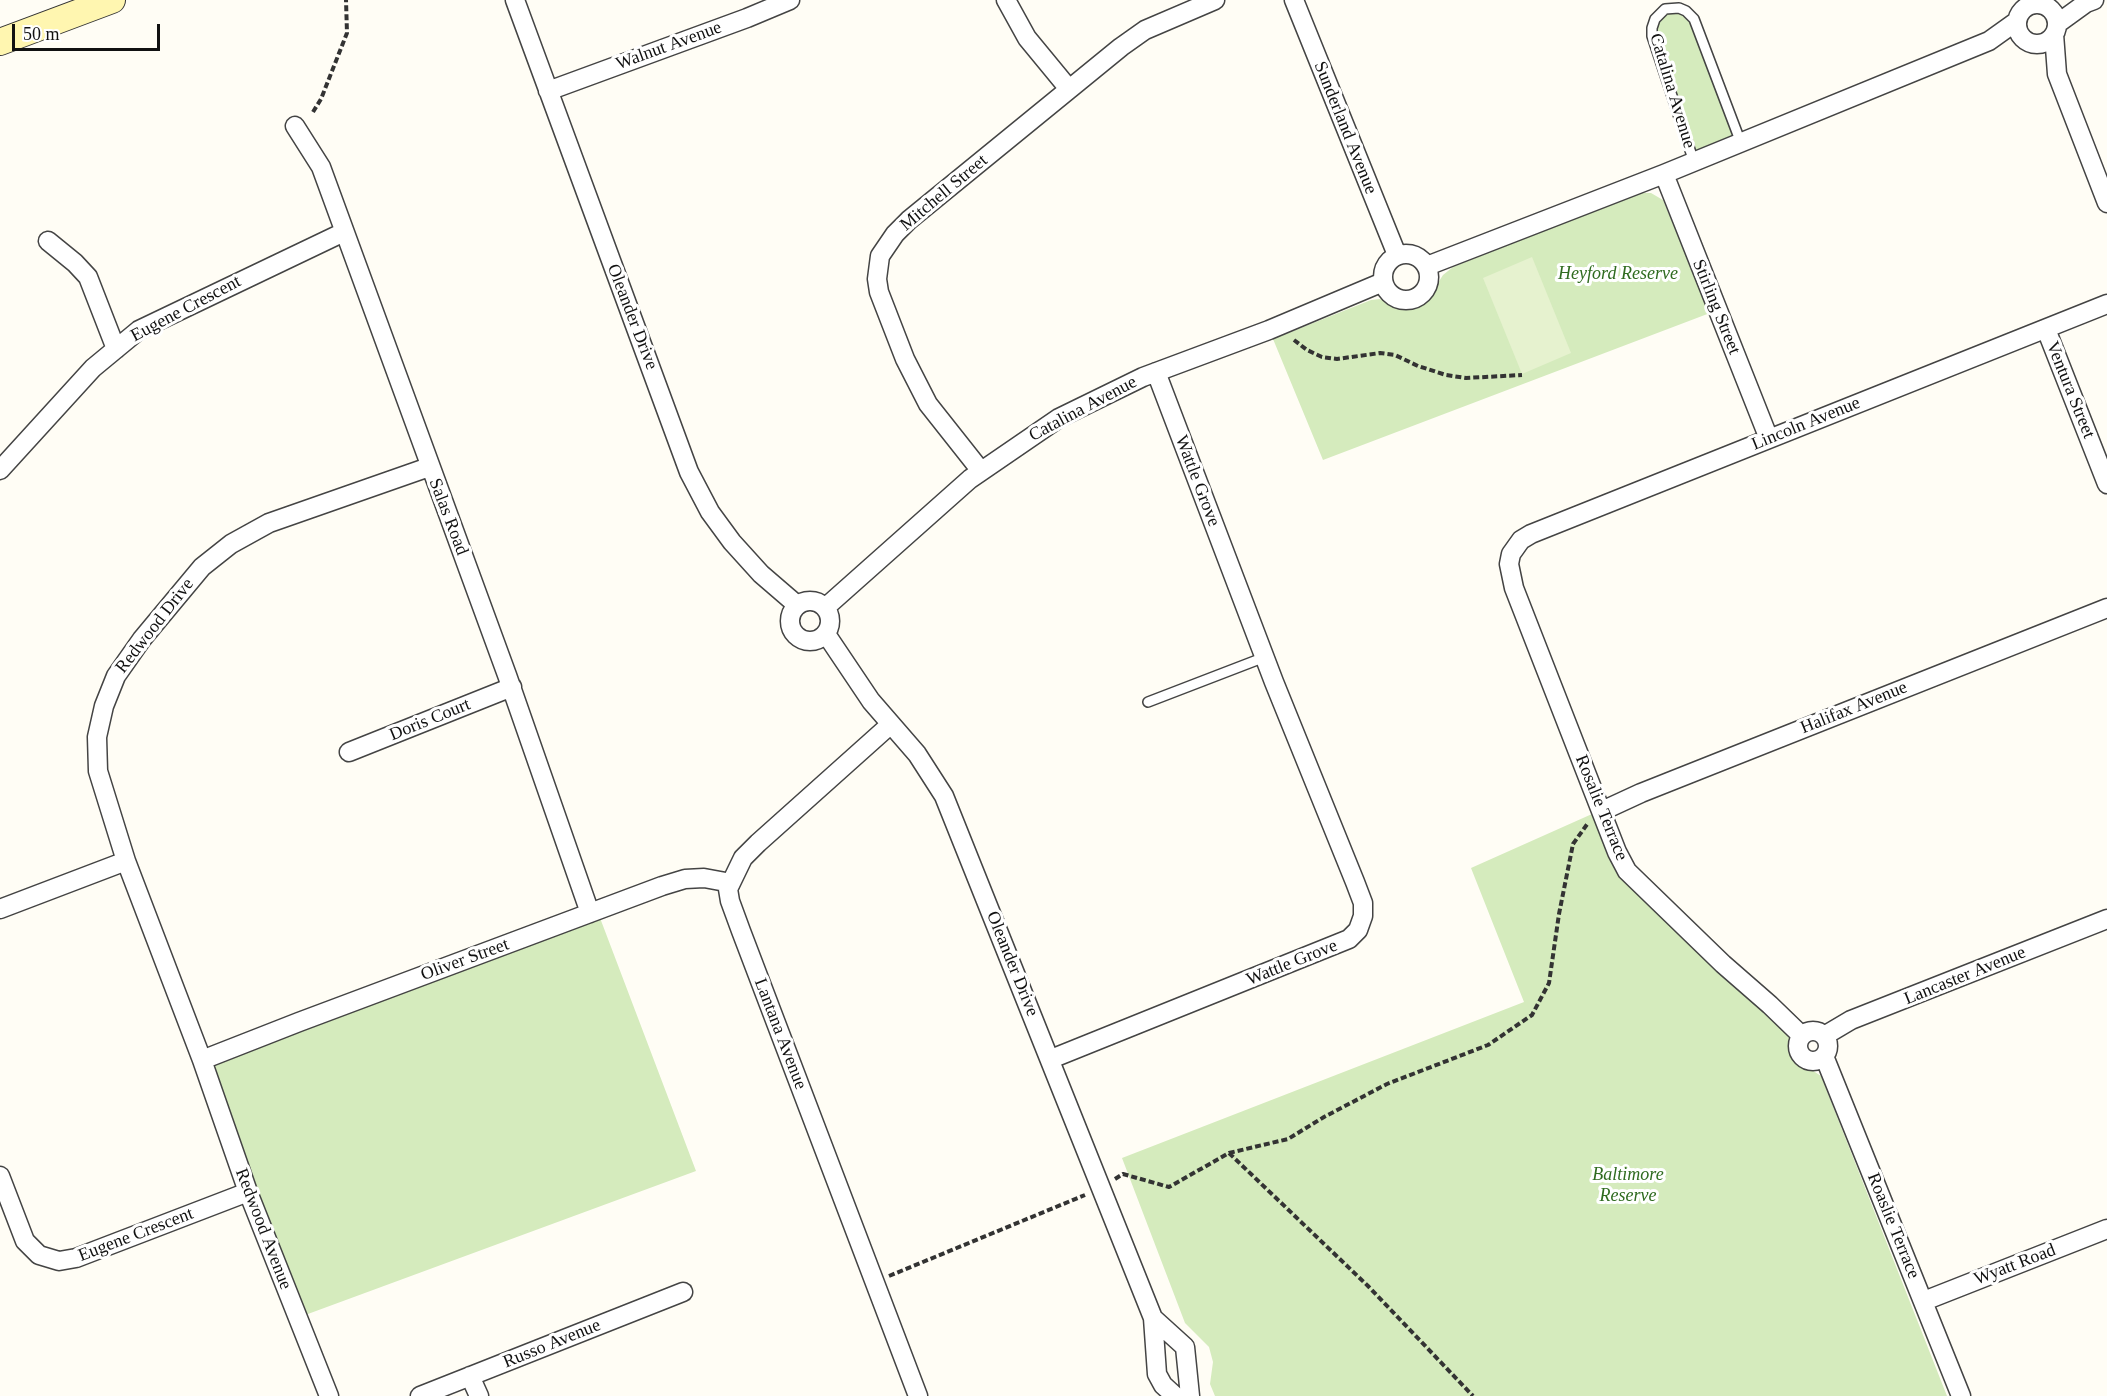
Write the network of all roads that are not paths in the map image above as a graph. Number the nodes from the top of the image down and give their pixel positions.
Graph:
1 (110, 0) edge
2 (515, 0) edge
3 (790, 0) edge
4 (1006, 0) edge
5 (1215, 0) edge
6 (1294, 0) edge
7 (2090, 2) edge
8 (2042, 3) edge
9 (2018, 11) edge
10 (2056, 29) junction
11 (1989, 41) junction
12 (0, 42) edge
13 (2030, 42) junction
14 (2057, 74) junction
15 (1069, 89) junction
16 (548, 91) junction
17 (295, 126) dead end
18 (1741, 143) junction
19 (1694, 162) junction
20 (1664, 174) junction
21 (2107, 203) edge
22 (344, 232) junction
23 (48, 242) dead end
24 (1396, 255) junction
25 (1426, 266) junction
26 (1383, 282) junction
27 (2107, 304) edge
28 (2046, 329) junction
29 (116, 349) junction
30 (1156, 372) junction
31 (1769, 439) junction
32 (429, 467) junction
33 (0, 470) edge
34 (981, 471) junction
35 (2107, 484) edge
36 (1511, 554) joint
37 (797, 605) junction
38 (826, 608) junction
39 (2107, 608) edge
40 (826, 634) junction
41 (1264, 657) junction
42 (512, 687) junction
43 (1148, 702) dead end
44 (891, 724) junction
45 (349, 752) dead end
46 (1602, 811) junction
47 (126, 861) junction
48 (731, 883) junction
49 (0, 909) edge
50 (590, 913) junction
51 (2107, 919) edge
52 (1801, 1035) junction
53 (1824, 1036) junction
54 (1824, 1056) junction
55 (1050, 1059) junction
56 (202, 1060) junction
57 (0, 1176) edge
58 (248, 1192) junction
59 (2107, 1229) edge
60 (683, 1292) dead end
61 (1924, 1301) junction
62 (1153, 1318) junction
63 (470, 1376) junction
64 (328, 1396) edge
65 (420, 1396) edge
66 (478, 1396) edge
67 (918, 1396) edge
68 (1175, 1396) edge
69 (1190, 1396) edge
70 (1960, 1396) edge

1 - 12 street
2 - 16 street, Oleander Drive
3 - 16 street, Walnut Avenue
4 - 15 street
5 - 15 street, Mitchell Street
6 - 24 street, Sunderland Avenue
7 - 8 street
7 - 10 street
8 - 9 street
8 - 10 street
9 - 11 street, Catalina Avenue
9 - 13 street
10 - 13 street
10 - 14 street
11 - 13 street, Catalina Avenue
11 - 18 street, Catalina Avenue
13 - 14 street
14 - 21 street
15 - 34 street, Mitchell Street
16 - 37 street, Oleander Drive
17 - 22 street, Salas Road
18 - 19 street, Catalina Avenue
18 - 19 lane, Catalina Avenue
19 - 20 street, Catalina Avenue
20 - 25 street, Catalina Avenue
20 - 31 street, Stirling Street
22 - 29 street, Eugene Crescent
22 - 32 street, Salas Road
23 - 29 street
24 - 25 street
24 - 26 street
25 - 26 street
26 - 30 street, Catalina Avenue
27 - 28 street, Lincoln Avenue
28 - 31 street, Lincoln Avenue
28 - 35 street, Ventura Street
29 - 33 street, Eugene Crescent
30 - 34 street, Catalina Avenue
30 - 41 street, Wattle Grove
31 - 36 street, Lincoln Avenue
32 - 42 street, Salas Road
32 - 47 street, Redwood Drive
34 - 38 street, Catalina Avenue
36 - 46 street, Rosalie Terrace
37 - 38 street
37 - 40 street
38 - 40 street
39 - 46 street, Halifax Avenue
40 - 44 street, Oleander Drive
41 - 43 lane
41 - 55 street, Wattle Grove
42 - 45 street, Doris Court
42 - 50 street, Salas Road
44 - 48 street
44 - 55 street, Oleander Drive
46 - 52 street, Rosalie Terrace
47 - 49 street
47 - 56 street, Redwood Drive
48 - 50 street, Oliver Street
48 - 67 street, Lantana Avenue
50 - 56 street, Oliver Street
51 - 53 street, Lancaster Avenue
52 - 53 street
52 - 54 street
53 - 54 street
54 - 61 street, Roaslie Terrace
55 - 62 street, Oleander Drive
56 - 58 street, Redwood Avenue
57 - 58 street, Eugene Crescent
58 - 64 street, Redwood Avenue
59 - 61 street, Wyatt Road
60 - 63 street, Russo Avenue
61 - 70 street, Roaslie Terrace
62 - 68 street, Oleander Drive
62 - 69 street, Oleander Drive
63 - 65 street, Russo Avenue
63 - 66 street

